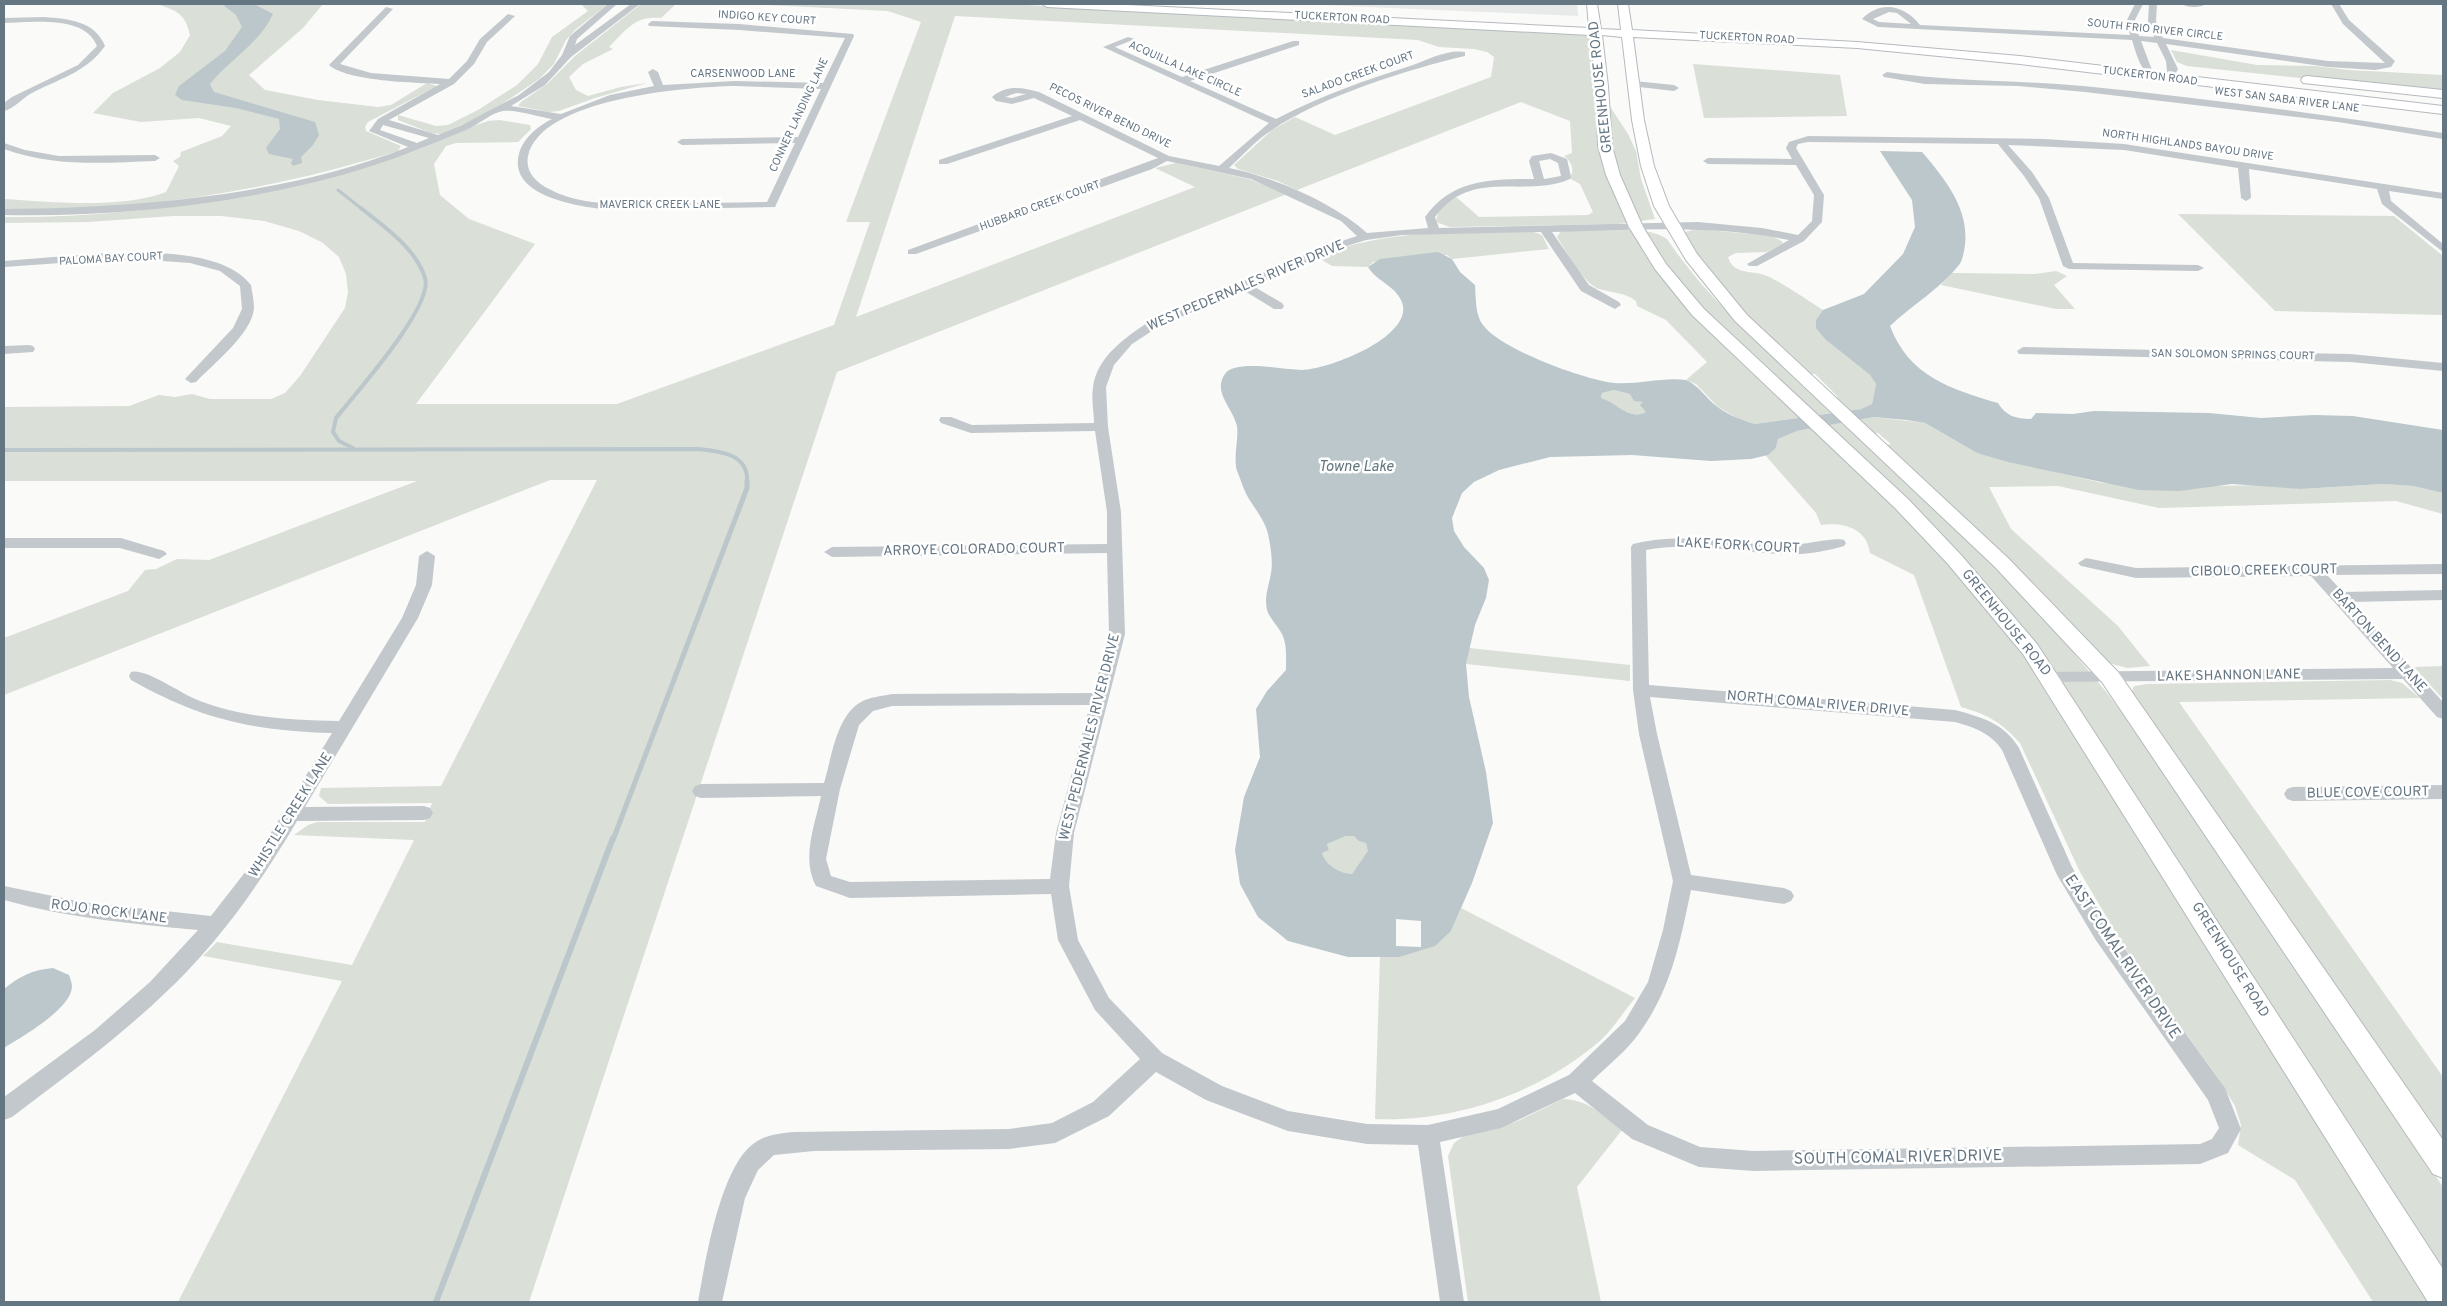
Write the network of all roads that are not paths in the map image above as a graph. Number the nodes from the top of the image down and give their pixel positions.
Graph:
1 (613, 4) edge
2 (636, 4) edge
3 (1047, 4) edge
4 (1221, 4) edge
5 (1592, 4) edge
6 (1623, 4) edge
7 (2139, 4) edge
8 (2153, 4) edge
9 (2186, 4) edge
10 (2202, 4) edge
11 (2334, 4) edge
12 (388, 9) dead end
13 (511, 16) dead end
14 (4, 21) edge
15 (652, 24) dead end
16 (1594, 26) junction
17 (1918, 27) junction
18 (1627, 28) junction
19 (850, 36) joint
20 (2135, 38) junction
21 (1131, 39) dead end
22 (2161, 41) junction
23 (1296, 43) dead end
24 (1462, 54) dead end
25 (566, 57) junction
26 (2156, 58) junction
27 (2202, 69) dead end
28 (653, 72) dead end
29 (1887, 75) dead end
30 (2162, 78) junction
31 (2291, 78) dead end
32 (1183, 80) junction
33 (450, 82) junction
34 (1634, 84) junction
35 (826, 86) junction
36 (660, 88) junction
37 (1674, 88) dead end
38 (1036, 94) dead end
39 (2443, 94) edge
40 (5, 106) edge
41 (503, 108) junction
42 (2443, 110) edge
43 (489, 116) junction
44 (561, 117) junction
45 (1080, 117) junction
46 (381, 121) junction
47 (1276, 122) junction
48 (547, 125) junction
49 (2443, 136) edge
50 (439, 138) junction
51 (802, 140) junction
52 (2000, 141) junction
53 (682, 142) dead end
54 (4, 146) edge
55 (418, 146) junction
56 (155, 158) dead end
57 (1166, 158) junction
58 (1708, 161) dead end
59 (943, 162) dead end
60 (1801, 162) junction
61 (2243, 164) junction
62 (1222, 169) junction
63 (1540, 182) dead end
64 (2382, 186) junction
65 (2443, 196) edge
66 (2246, 198) dead end
67 (771, 205) joint
68 (4, 212) edge
69 (1671, 226) junction
70 (1636, 227) junction
71 (1544, 229) junction
72 (1434, 231) junction
73 (1365, 237) junction
74 (1800, 239) junction
75 (2443, 249) edge
76 (912, 252) dead end
77 (4, 264) edge
78 (1753, 264) dead end
79 (2198, 268) dead end
80 (1244, 285) junction
81 (1615, 305) dead end
82 (1278, 306) dead end
83 (29, 349) dead end
84 (4, 350) edge
85 (2023, 351) dead end
86 (2443, 367) edge
87 (191, 379) dead end
88 (946, 420) dead end
89 (1100, 427) junction
90 (4, 543) edge
91 (1839, 543) dead end
92 (1116, 548) junction
93 (832, 552) dead end
94 (159, 554) dead end
95 (427, 556) dead end
96 (2086, 563) dead end
97 (2443, 569) edge
98 (2315, 571) junction
99 (2443, 596) edge
100 (2340, 597) junction
101 (2407, 673) junction
102 (137, 676) dead end
103 (2050, 678) junction
104 (2110, 678) junction
105 (1641, 690) junction
106 (1101, 699) junction
107 (2443, 712) edge
108 (345, 727) junction
109 (1993, 729) joint
110 (831, 788) junction
111 (701, 791) dead end
112 (2443, 792) edge
113 (2293, 794) dead end
114 (424, 813) dead end
115 (292, 814) junction
116 (1683, 881) junction
117 (1059, 886) junction
118 (4, 893) edge
119 (1784, 896) dead end
120 (216, 924) junction
121 (1154, 1060) junction
122 (1576, 1082) junction
123 (4, 1110) edge
124 (2230, 1129) joint
125 (1428, 1135) junction
126 (2443, 1164) edge
127 (2443, 1297) edge
128 (710, 1302) edge
129 (1452, 1302) edge

1 - 25 street
2 - 25 street
3 - 16 main road, TUCKERTON ROAD
4 - 16 main road, TUCKERTON ROAD
5 - 16 main road, GREENHOUSE ROAD
6 - 18 main road
7 - 20 street
8 - 22 street
9 - 10 street
11 - 22 street, SOUTH FRIO RIVER CIRCLE
12 - 33 street
13 - 33 street
14 - 40 street
15 - 19 street, INDIGO KEY COURT
16 - 18 main road, TUCKERTON ROAD
16 - 70 main road, GREENHOUSE ROAD
17 - 17 street, SOUTH FRIO RIVER CIRCLE
17 - 20 street, SOUTH FRIO RIVER CIRCLE
18 - 26 main road, TUCKERTON ROAD
18 - 30 main road, TUCKERTON ROAD
18 - 34 main road
19 - 35 street, CONNER LANDING LANE
20 - 22 street, SOUTH FRIO RIVER CIRCLE
20 - 26 street
21 - 32 street, ACQUILLA LAKE CIRCLE
22 - 26 street
23 - 32 street
24 - 47 street, SALADO CREEK COURT
25 - 41 street
26 - 27 main road, TUCKERTON ROAD
26 - 30 street
26 - 30 street
28 - 36 street
29 - 49 street, WEST SAN SABA RIVER LANE
30 - 42 main road, TUCKERTON ROAD
31 - 39 main road
32 - 47 street, ACQUILLA LAKE CIRCLE
33 - 46 street
34 - 37 street
34 - 69 main road
35 - 36 street, CARSENWOOD LANE
35 - 51 street, CONNER LANDING LANE
36 - 44 street, CARSENWOOD LANE
38 - 45 street, PECOS RIVER BEND DRIVE
41 - 43 street
41 - 44 street
43 - 48 street
43 - 50 street
44 - 48 street, CARSENWOOD LANE
45 - 57 street, PECOS RIVER BEND DRIVE
45 - 59 street
46 - 50 street
46 - 55 street
47 - 62 street, SALADO CREEK COURT
48 - 67 street, MAVERICK CREEK LANE
50 - 55 street
51 - 53 street
51 - 67 street, CONNER LANDING LANE
52 - 60 street, NORTH HIGHLANDS BAYOU DRIVE
52 - 61 street, NORTH HIGHLANDS BAYOU DRIVE
52 - 79 street
54 - 56 street
55 - 68 street
57 - 62 street, PECOS RIVER BEND DRIVE
57 - 76 street, HUBBARD CREEK COURT
58 - 60 street
60 - 74 street
61 - 64 street, NORTH HIGHLANDS BAYOU DRIVE
61 - 66 street
62 - 73 street, PECOS RIVER BEND DRIVE
63 - 72 street
64 - 65 street, NORTH HIGHLANDS BAYOU DRIVE
64 - 75 street
69 - 70 street, WEST PEDERNALES RIVER DRIVE
69 - 74 street, WEST PEDERNALES RIVER DRIVE
69 - 104 main road
70 - 71 street, WEST PEDERNALES RIVER DRIVE
70 - 103 main road, GREENHOUSE ROAD
71 - 72 street, WEST PEDERNALES RIVER DRIVE
71 - 81 street
72 - 73 street, WEST PEDERNALES RIVER DRIVE
73 - 80 street, WEST PEDERNALES RIVER DRIVE
74 - 78 street
77 - 87 street, PALOMA BAY COURT
80 - 82 street
80 - 89 street, WEST PEDERNALES RIVER DRIVE
83 - 84 street
85 - 86 street, SAN SOLOMON SPRINGS COURT
88 - 89 street
89 - 92 street, WEST PEDERNALES RIVER DRIVE
90 - 94 street
91 - 105 street, LAKE FORK COURT
92 - 93 street, ARROYE COLORADO COURT
92 - 106 street, WEST PEDERNALES RIVER DRIVE
95 - 108 street, WHISTLE CREEK LANE
96 - 98 street, CIBOLO CREEK COURT
97 - 98 street, CIBOLO CREEK COURT
98 - 100 street, BARTON BEND LANE
99 - 100 street, CIBOLO CREEK COURT
100 - 101 street, BARTON BEND LANE
101 - 104 street, LAKE SHANNON LANE
101 - 107 street, BARTON BEND LANE
102 - 108 street
103 - 104 street, LAKE SHANNON LANE
103 - 127 main road, GREENHOUSE ROAD
104 - 126 main road
105 - 109 street, NORTH COMAL RIVER DRIVE
105 - 116 street
106 - 110 street
106 - 117 street, WEST PEDERNALES RIVER DRIVE
108 - 115 street, WHISTLE CREEK LANE
109 - 124 street, EAST COMAL RIVER DRIVE
110 - 111 street
110 - 117 street
112 - 113 street, BLUE COVE COURT
114 - 115 street
115 - 120 street, WHISTLE CREEK LANE
116 - 119 street
116 - 122 street, WEST PEDERNALES RIVER DRIVE
117 - 121 street, WEST PEDERNALES RIVER DRIVE
118 - 120 street, ROJO ROCK LANE
120 - 123 street, WHISTLE CREEK LANE
121 - 125 street, WEST PEDERNALES RIVER DRIVE
121 - 128 street
122 - 124 street, SOUTH COMAL RIVER DRIVE
122 - 125 street, WEST PEDERNALES RIVER DRIVE
125 - 129 street

